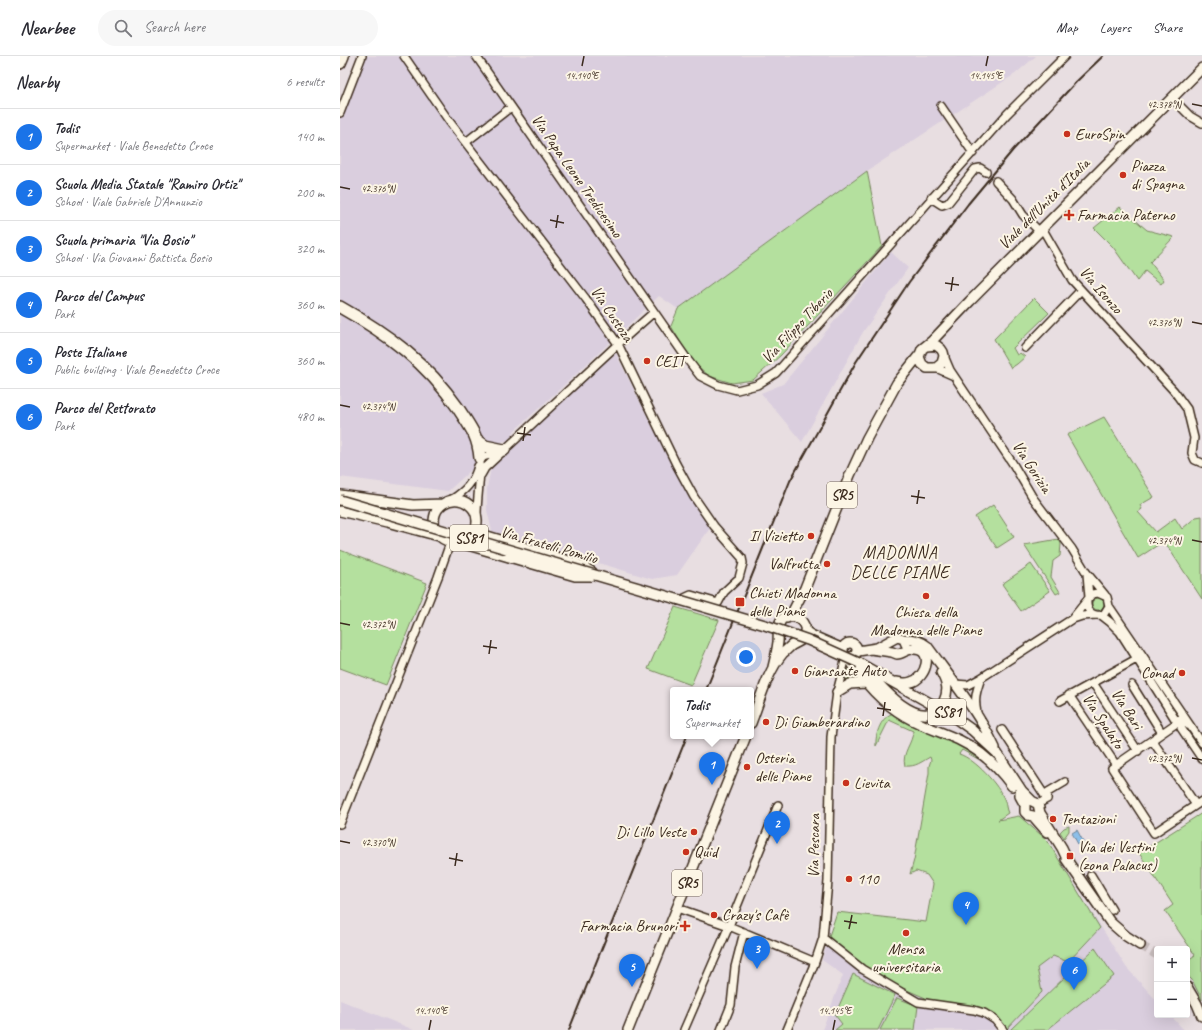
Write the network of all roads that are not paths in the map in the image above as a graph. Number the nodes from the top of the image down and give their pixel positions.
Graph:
1 (343, 56) edge
2 (362, 56) edge
3 (404, 56) edge
4 (476, 56) edge
5 (1065, 56) edge
6 (340, 63) edge
7 (1202, 68) edge
8 (1172, 98) junction
9 (941, 106) dead end
10 (511, 107) junction
11 (340, 113) edge
12 (1202, 122) edge
13 (466, 142) junction
14 (973, 153) junction
15 (986, 172) dead end
16 (996, 181) tunnel mouth
17 (931, 198) junction
18 (1040, 229) junction
19 (1081, 290) junction
20 (340, 307) edge
21 (654, 312) junction
22 (943, 330) junction
23 (618, 344) junction
24 (926, 346) junction
25 (1025, 348) dead end
26 (942, 352) junction
27 (920, 354) junction
28 (931, 368) junction
29 (956, 377) junction
30 (888, 400) junction
31 (478, 440) junction
32 (504, 450) junction
33 (480, 458) junction
34 (1202, 463) edge
35 (481, 475) junction
36 (340, 496) edge
37 (340, 500) edge
38 (447, 502) junction
39 (340, 511) edge
40 (477, 519) junction
41 (476, 530) junction
42 (439, 536) junction
43 (464, 542) junction
44 (450, 543) junction
45 (1086, 572) junction
46 (598, 576) junction
47 (805, 588) junction
48 (1105, 595) junction
49 (1088, 599) junction
50 (718, 603) joint
51 (1109, 606) junction
52 (1098, 615) junction
53 (786, 618) junction
54 (1072, 619) junction
55 (802, 621) junction
56 (807, 634) junction
57 (778, 636) junction
58 (892, 639) junction
59 (904, 640) junction
60 (793, 645) junction
61 (871, 649) junction
62 (929, 649) junction
63 (904, 651) junction
64 (892, 652) junction
65 (846, 654) junction
66 (1140, 657) junction
67 (859, 663) junction
68 (773, 667) junction
69 (982, 678) junction
70 (891, 681) junction
71 (865, 683) junction
72 (1093, 683) junction
73 (956, 684) junction
74 (1132, 685) dead end
75 (838, 692) junction
76 (1069, 695) junction
77 (944, 701) dead end
78 (1060, 701) dead end
79 (935, 712) dead end
80 (1182, 714) junction
81 (754, 715) edge
82 (977, 716) junction
83 (1178, 723) junction
84 (1002, 730) dead end
85 (1162, 733) junction
86 (745, 739) edge
87 (1152, 740) junction
88 (1201, 742) edge
89 (1138, 750) junction
90 (997, 753) junction
91 (1202, 759) edge
92 (1116, 765) junction
93 (1065, 782) dead end
94 (1019, 786) junction
95 (1020, 796) junction
96 (1047, 799) junction
97 (1199, 803) edge
98 (778, 806) dead end
99 (1034, 808) junction
100 (340, 824) edge
101 (1091, 875) dead end
102 (1102, 893) junction
103 (1093, 899) junction
104 (677, 908) junction
105 (1112, 910) dead end
106 (729, 926) junction
107 (744, 932) junction
108 (823, 938) junction
109 (1140, 945) tunnel mouth
110 (815, 962) junction
111 (1190, 992) edge
112 (1202, 1016) edge
113 (628, 1030) edge
114 (684, 1030) edge
115 (721, 1030) edge
116 (787, 1030) edge
117 (1003, 1030) edge

1 - 6 highway
2 - 11 street
3 - 13 street, Via Custoza
4 - 10 street, Via Papa Leone Tredicesimo
5 - 14 street, Via Filippo Tiberio
7 - 8 main road, Viale dell'Unità d'Italia / SR5
8 - 12 street
8 - 18 main road, Viale dell'Unità d'Italia / SR5
9 - 14 street
10 - 13 street
10 - 21 street, Via Papa Leone Tredicesimo
13 - 23 street, Via Custoza
14 - 17 street, Via Filippo Tiberio
15 - 17 street
16 - 18 street, Via Isonzo
17 - 21 street, Via Filippo Tiberio
18 - 19 street, Via Isonzo
18 - 22 main road, Viale dell'Unità d'Italia / SR5
19 - 25 street
19 - 34 street, Via Isonzo
20 - 31 highway
21 - 23 street
22 - 24 main road, Viale dell'Unità d'Italia / SR5
22 - 26 main road
23 - 32 street
23 - 50 street, Via Custoza
24 - 26 main road
24 - 27 main road, SR5
26 - 28 main road
26 - 29 street, Via Gorizia
27 - 28 main road
27 - 30 main road, SR5
28 - 29 street
28 - 30 main road, SR5
29 - 45 street, Via Gorizia
30 - 47 main road, SR5
31 - 32 highway
31 - 33 highway
32 - 33 street
32 - 35 street
33 - 35 street
33 - 38 street
35 - 40 street
36 - 38 main road
37 - 46 main road, Via Fratelli Pomilio / SS81, bridge
38 - 40 main road
38 - 42 main road
39 - 42 main road
40 - 41 main road
41 - 43 main road
41 - 46 main road, bridge
42 - 44 main road
43 - 44 main road
43 - 46 main road, bridge
43 - 50 street, Via Fratelli Pomilio
44 - 100 street
45 - 48 street, Via Gorizia
45 - 49 street, Via Gorizia
46 - 67 main road, Via Fratelli Pomilio / SS81, bridge
47 - 53 main road, SR5
47 - 55 main road, SR5
48 - 49 street
48 - 51 street
49 - 52 street
49 - 54 street
51 - 52 street
51 - 66 street
52 - 54 street
52 - 66 street
53 - 55 main road
53 - 57 main road, SR5
54 - 69 street
55 - 56 main road, SR5
56 - 60 main road, SR5
56 - 65 main road
57 - 60 main road
57 - 68 main road, SR5
58 - 59 main road
58 - 61 main road
58 - 64 main road
59 - 62 main road
59 - 63 main road
60 - 68 main road, SR5
61 - 64 main road
61 - 65 main road
62 - 73 main road
62 - 77 main road
63 - 64 main road
63 - 70 main road
65 - 71 main road
65 - 75 street, Via Pescara
66 - 72 street, Via Spalato
66 - 80 street
66 - 83 street
67 - 70 main road, SS81
67 - 79 main road
68 - 81 main road, SR5
69 - 73 street
69 - 82 street
70 - 90 main road, SS81
71 - 75 main road
71 - 95 main road
72 - 76 street, Via Spalato
72 - 89 street, Via Bari
73 - 82 main road
74 - 85 street
75 - 108 street, Via Pescara
76 - 78 street, Via Spalato
76 - 92 street, Via Spalato
80 - 83 street
80 - 88 street
82 - 90 main road
83 - 85 street
83 - 88 street
83 - 91 street
84 - 96 street
85 - 87 street
86 - 104 main road, SR5
87 - 89 street
87 - 97 street
89 - 92 street
90 - 94 main road, SS81
92 - 97 street, Via Spalato
93 - 96 street
94 - 95 main road
94 - 99 main road, SS81
95 - 99 main road
96 - 99 street
98 - 106 street
99 - 103 main road, SS81
101 - 102 street
102 - 103 street
102 - 105 street
103 - 109 main road, SS81
104 - 106 street
104 - 113 main road, SR5
106 - 107 street
106 - 114 street
107 - 110 street
107 - 115 street
108 - 110 street, Via Pescara
108 - 117 street
110 - 116 street, Via Pescara
111 - 112 main road

